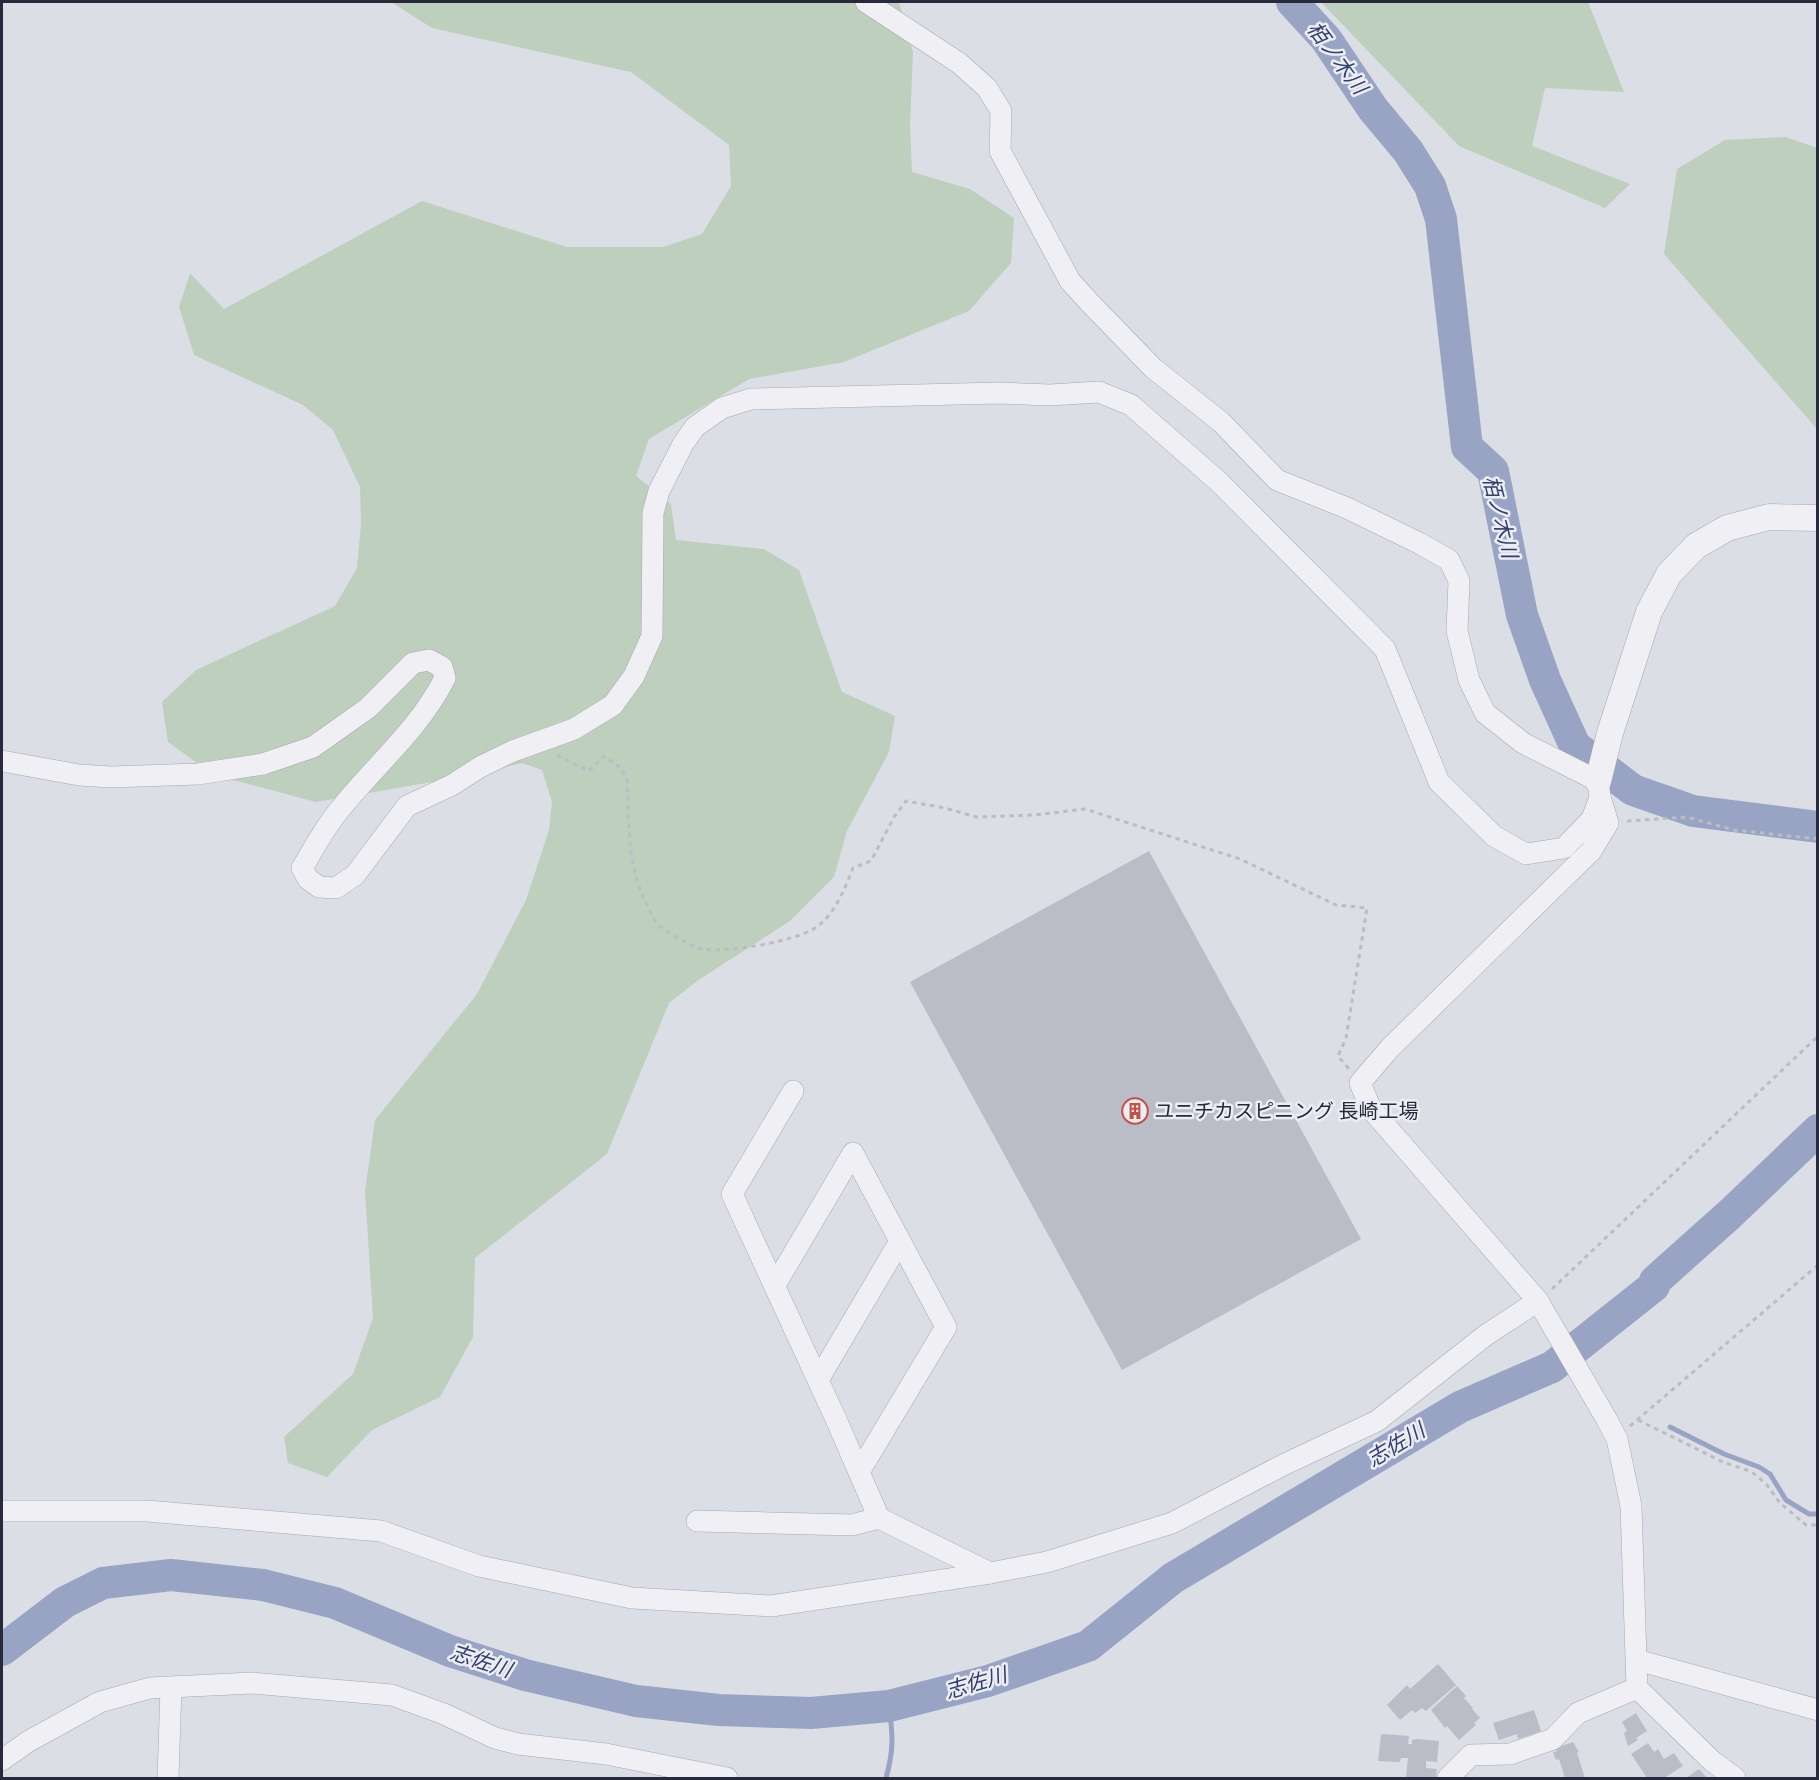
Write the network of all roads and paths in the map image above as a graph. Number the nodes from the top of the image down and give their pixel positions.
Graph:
1 (866, 2) edge
2 (1818, 518) edge
3 (533, 744) junction
4 (2, 761) edge
5 (1599, 789) junction
6 (1608, 823) junction
7 (1818, 839) edge
8 (1818, 1036) edge
9 (1360, 1083) junction
10 (793, 1091) dead end
11 (900, 1241) junction
12 (1818, 1265) edge
13 (775, 1285) junction
14 (1538, 1301) junction
15 (818, 1380) junction
16 (1638, 1419) junction
17 (1617, 1439) junction
18 (859, 1472) junction
19 (2, 1511) edge
20 (879, 1518) junction
21 (696, 1521) dead end
22 (1818, 1525) edge
23 (990, 1573) junction
24 (1637, 1660) junction
25 (171, 1688) junction
26 (1637, 1688) junction
27 (1818, 1710) edge
28 (2, 1760) edge
29 (168, 1779) edge
30 (727, 1779) edge
31 (1448, 1779) edge
32 (1735, 1779) edge

1 - 5 street
2 - 5 street
3 - 4 street
3 - 5 street
3 - 9 path
5 - 6 street
6 - 7 path
6 - 9 street
8 - 14 path
9 - 14 street
10 - 13 street
11 - 13 street
11 - 15 street
11 - 18 street
12 - 16 path
13 - 15 street
14 - 17 street
14 - 23 street
15 - 18 street
16 - 17 path
16 - 22 path
17 - 24 street
18 - 20 street
19 - 23 street
20 - 21 street
20 - 23 street
24 - 26 street
24 - 27 street
25 - 28 street
25 - 29 street
25 - 30 street
26 - 31 street
26 - 32 street

